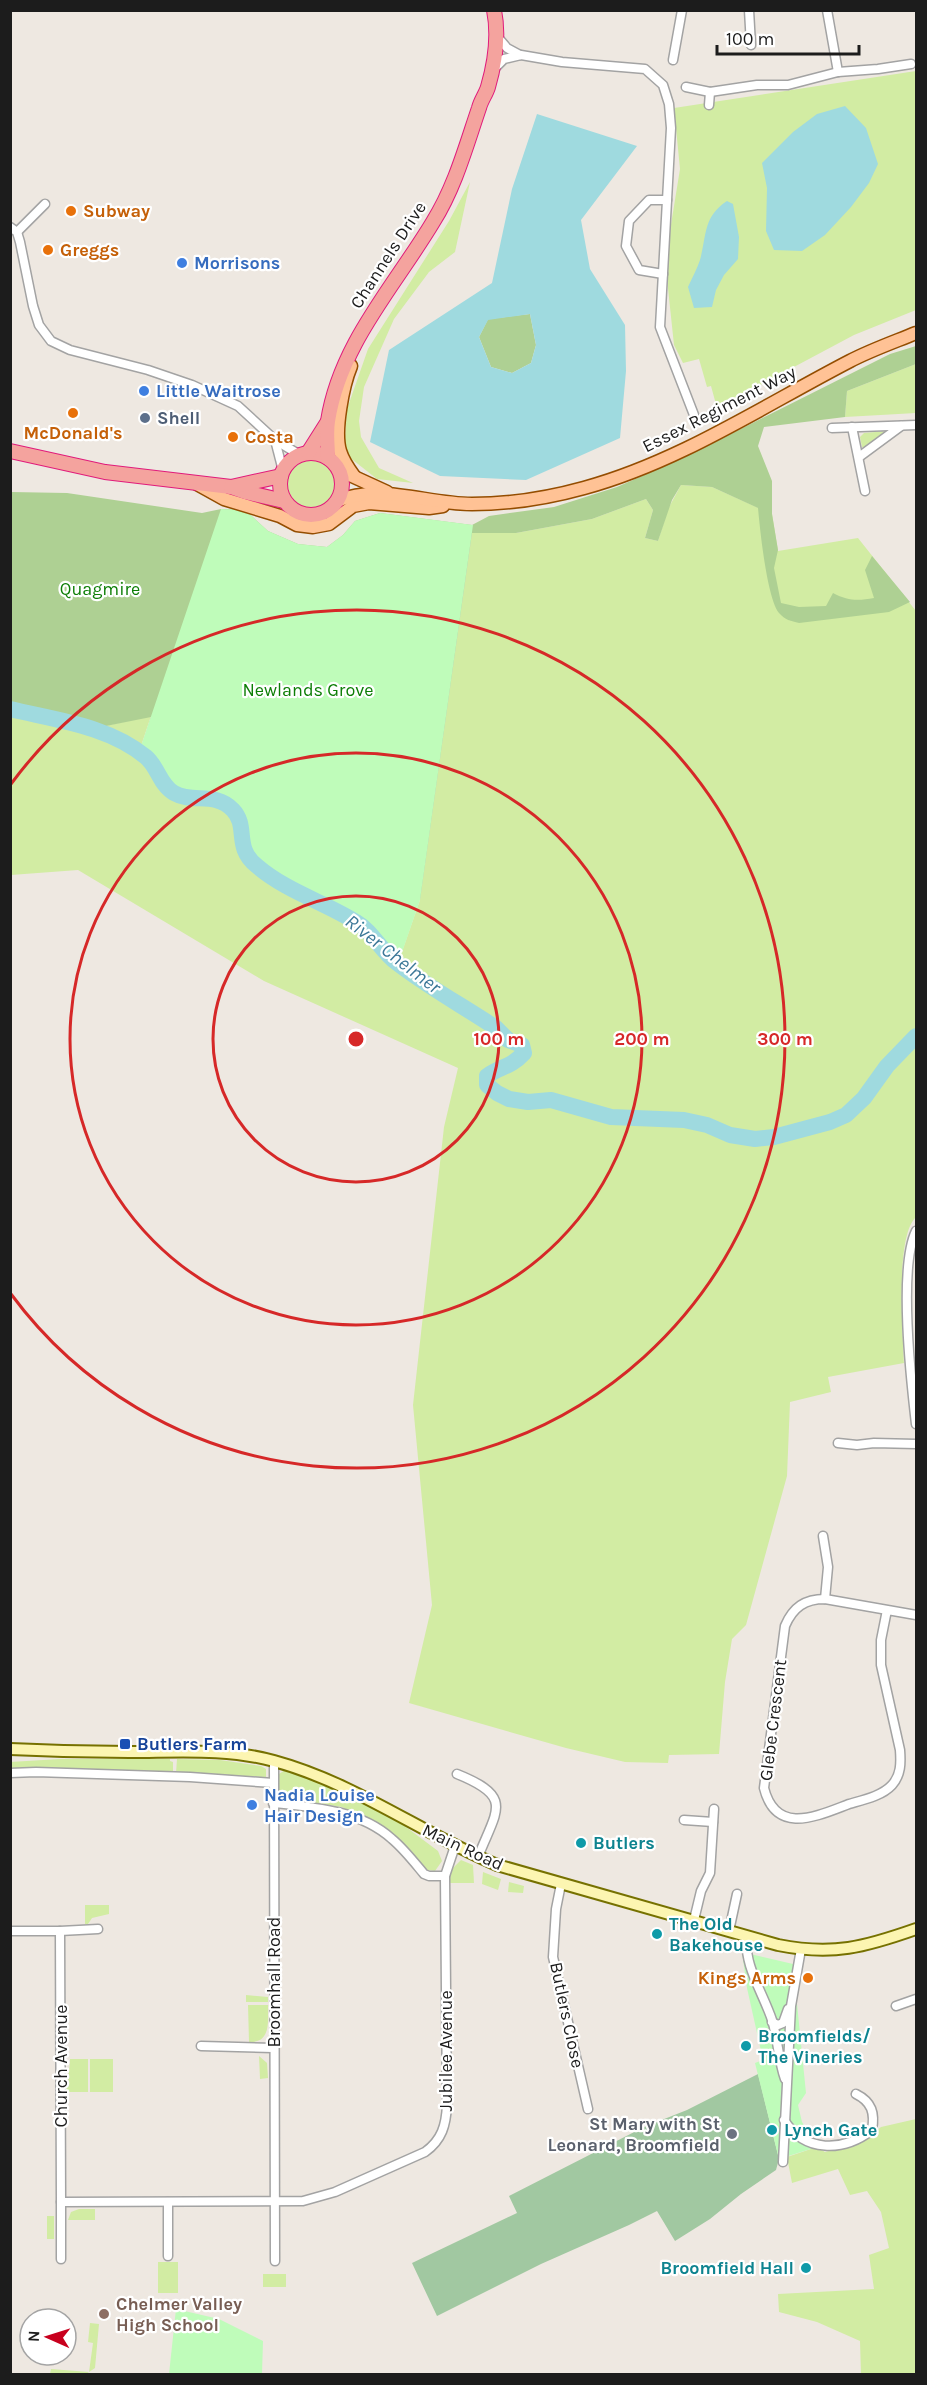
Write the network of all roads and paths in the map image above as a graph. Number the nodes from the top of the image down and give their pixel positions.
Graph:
1 (493, 10) edge
2 (682, 10) edge
3 (749, 10) edge
4 (827, 10) edge
5 (496, 35) junction
6 (751, 45) dead end
7 (521, 55) junction
8 (674, 60) dead end
9 (911, 63) dead end
10 (838, 72) junction
11 (490, 75) junction
12 (686, 87) dead end
13 (710, 92) junction
14 (480, 105) junction
15 (709, 105) dead end
16 (668, 200) junction
17 (45, 204) dead end
18 (14, 230) edge
19 (663, 274) junction
20 (369, 317) junction
21 (916, 333) edge
22 (694, 415) dead end
23 (327, 423) junction
24 (916, 425) edge
25 (901, 426) junction
26 (852, 427) junction
27 (832, 428) dead end
28 (275, 440) junction
29 (10, 451) edge
30 (304, 454) junction
31 (859, 457) junction
32 (328, 458) junction
33 (339, 470) junction
34 (282, 473) junction
35 (354, 476) junction
36 (196, 484) junction
37 (231, 487) junction
38 (865, 491) dead end
39 (388, 493) junction
40 (284, 501) junction
41 (338, 501) junction
42 (471, 504) junction
43 (916, 1231) edge
44 (916, 1424) edge
45 (838, 1443) dead end
46 (916, 1444) edge
47 (823, 1536) dead end
48 (825, 1599) junction
49 (887, 1611) junction
50 (916, 1615) edge
51 (10, 1749) edge
52 (274, 1761) junction
53 (10, 1773) edge
54 (457, 1773) dead end
55 (273, 1783) junction
56 (273, 1803) junction
57 (714, 1809) dead end
58 (684, 1820) dead end
59 (713, 1822) junction
60 (455, 1846) junction
61 (478, 1857) junction
62 (445, 1876) junction
63 (561, 1884) junction
64 (737, 1894) dead end
65 (694, 1920) junction
66 (98, 1929) dead end
67 (916, 1929) edge
68 (10, 1931) edge
69 (60, 1931) junction
70 (729, 1931) junction
71 (747, 1936) junction
72 (801, 1949) junction
73 (792, 1995) junction
74 (916, 1999) edge
75 (896, 2006) dead end
76 (772, 2022) junction
77 (201, 2046) dead end
78 (273, 2048) junction
79 (786, 2082) junction
80 (856, 2094) dead end
81 (588, 2109) dead end
82 (784, 2119) junction
83 (783, 2162) dead end
84 (61, 2202) junction
85 (168, 2202) junction
86 (275, 2202) junction
87 (168, 2256) dead end
88 (61, 2259) dead end
89 (275, 2261) dead end

1 - 5 highway, Channels Drive
1 - 14 highway, Channels Drive
2 - 8 street
3 - 6 street
4 - 10 street
5 - 7 street
5 - 11 highway, Channels Drive
7 - 11 street
7 - 16 street
9 - 10 street
10 - 13 street
11 - 14 highway, Channels Drive
12 - 13 street
13 - 15 street
14 - 20 highway, Channels Drive
16 - 19 street
16 - 19 street
17 - 18 street
18 - 28 street
19 - 22 street
20 - 23 highway, Channels Drive
20 - 35 main road
21 - 42 main road, Essex Regiment Way
23 - 30 highway, Channels Drive
23 - 32 highway, Channels Drive
24 - 25 street
25 - 26 street
25 - 31 street
26 - 27 street
26 - 31 street
28 - 30 street
28 - 34 street
29 - 36 highway
30 - 32 highway
30 - 34 highway
31 - 38 street
32 - 33 highway
33 - 35 main road, Essex Regiment Way
33 - 41 highway
34 - 37 highway
34 - 40 highway
35 - 39 main road, Essex Regiment Way
36 - 37 highway
36 - 42 main road
37 - 40 highway
39 - 41 main road, Essex Regiment Way
39 - 42 main road, Essex Regiment Way
40 - 41 highway
43 - 44 street
45 - 46 street
47 - 48 street
48 - 49 street, Glebe Crescent
48 - 49 street, Glebe Crescent
49 - 50 street, Glebe Crescent
51 - 52 main road, Main Road
52 - 55 street, Broomhall Road
52 - 60 main road, Main Road
53 - 55 street
54 - 61 street
55 - 56 street, Broomhall Road
56 - 62 street, Main Road
56 - 78 street, Broomhall Road
57 - 59 street
58 - 59 street
59 - 65 street
60 - 61 main road, Main Road
60 - 62 street, Jubilee Avenue
61 - 63 main road, Main Road
62 - 86 street, Jubilee Avenue
63 - 65 main road, Main Road
63 - 81 street, Butlers Close
64 - 70 street
65 - 70 main road, Main Road
66 - 69 street
67 - 72 main road, Main Road
68 - 69 street
69 - 84 street, Church Avenue
70 - 71 main road, Main Road
71 - 72 main road, Main Road
71 - 76 street
72 - 73 street
73 - 76 street
73 - 79 street
74 - 75 street
76 - 79 street
77 - 78 street
78 - 86 street, Broomhall Road
79 - 82 street
80 - 82 street
82 - 83 street
84 - 85 street
84 - 88 street, Church Avenue
85 - 86 street
85 - 87 street
86 - 89 street

